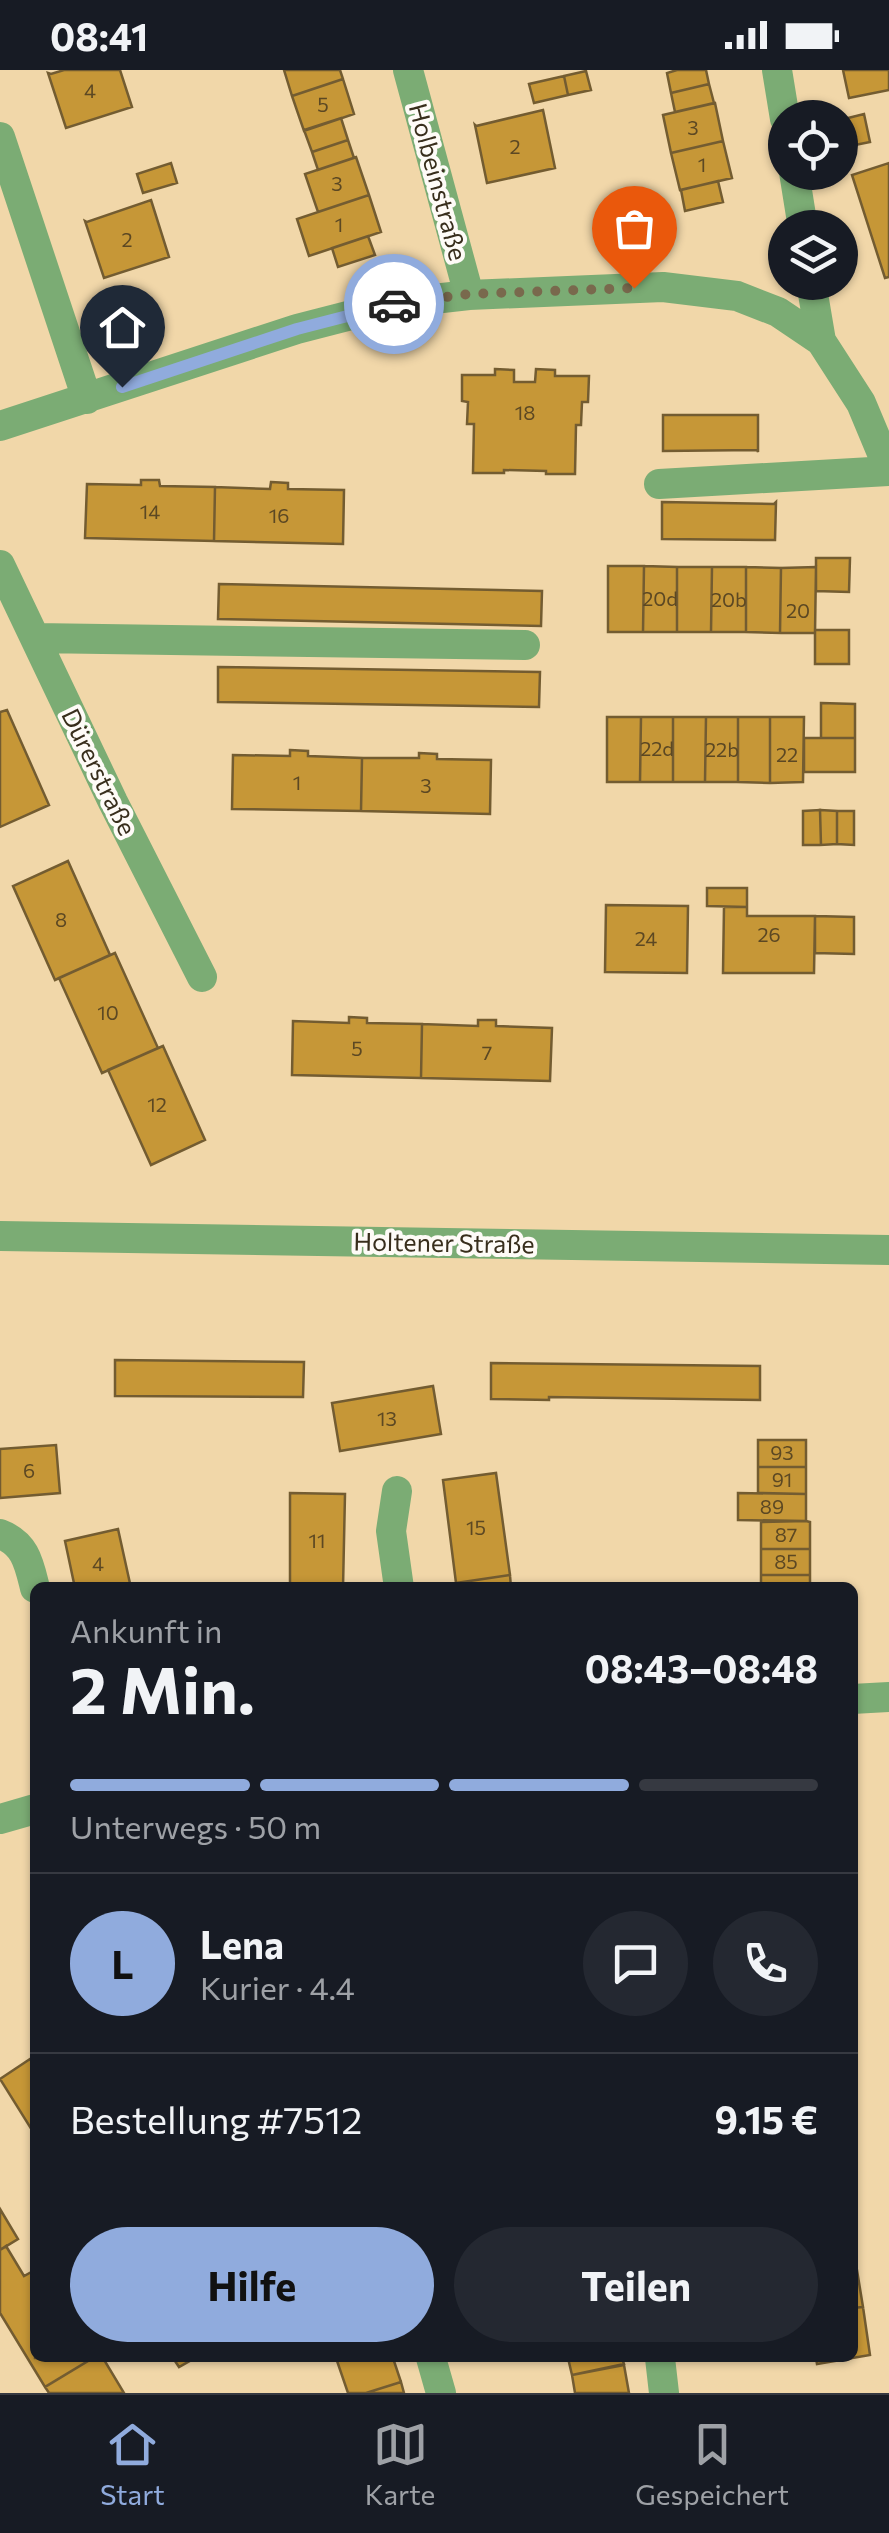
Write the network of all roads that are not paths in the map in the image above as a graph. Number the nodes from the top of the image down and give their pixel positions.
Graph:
1 (408, 70) edge
2 (777, 70) edge
3 (782, 100) edge
4 (0, 137) edge
5 (469, 294) junction
6 (815, 300) edge
7 (821, 341) junction
8 (87, 399) junction
9 (0, 426) edge
10 (889, 471) edge
11 (659, 484) dead end
12 (0, 565) edge
13 (35, 638) junction
14 (525, 646) dead end
15 (202, 977) dead end
16 (0, 1236) edge
17 (889, 1250) edge
18 (396, 1491) dead end
19 (0, 1534) edge
20 (34, 1582) edge
21 (398, 1582) edge
22 (889, 1697) edge
23 (858, 1699) edge
24 (30, 1810) edge
25 (0, 1819) edge
26 (432, 2362) edge
27 (660, 2362) edge
28 (441, 2393) edge
29 (664, 2393) edge

1 - 5 street, Holbeinstraße
2 - 3 street
4 - 8 street
5 - 7 street
5 - 8 street
6 - 7 street
7 - 10 street
8 - 9 street
10 - 11 street
12 - 13 street, Dürerstraße
13 - 14 street
13 - 15 street, Dürerstraße
16 - 17 street, Holtener Straße
18 - 21 street
19 - 20 street
22 - 23 street
24 - 25 street
26 - 28 street
27 - 29 street

